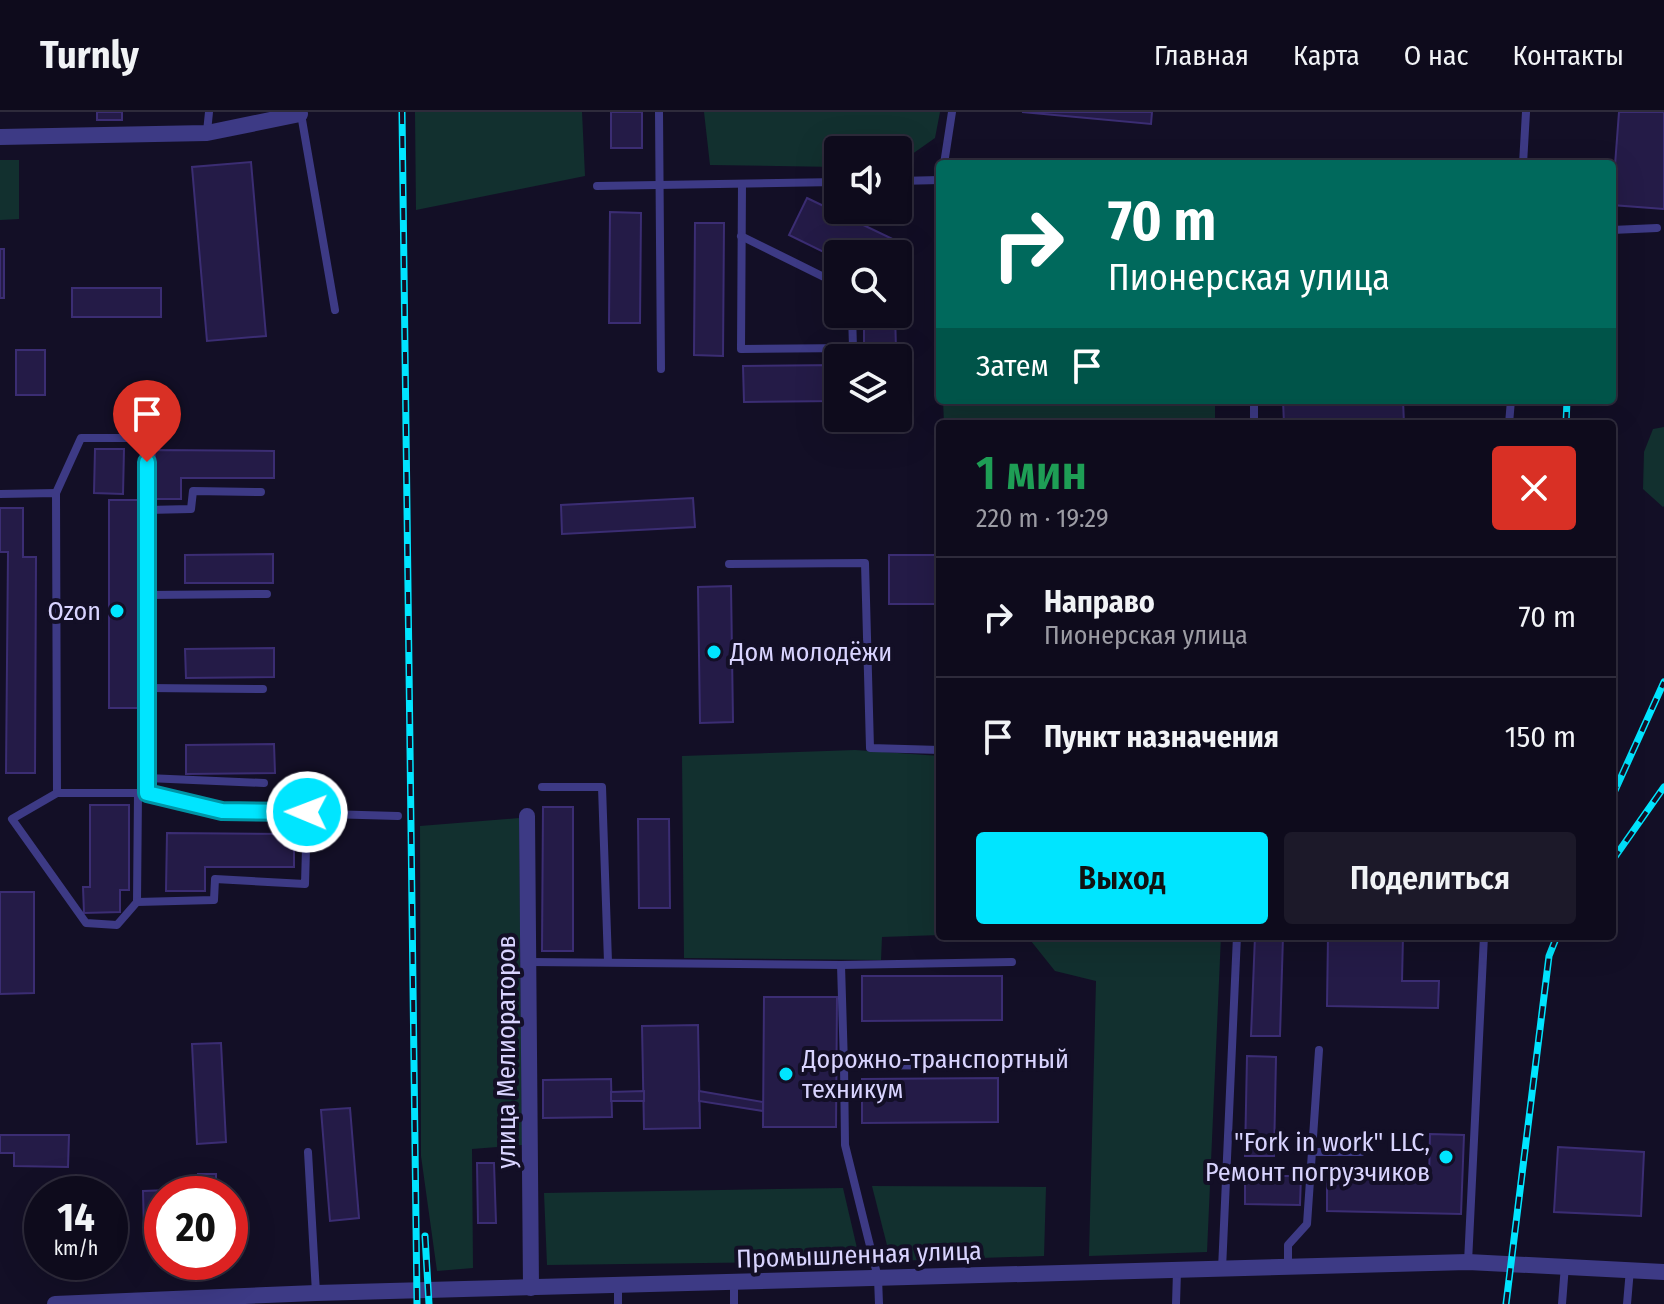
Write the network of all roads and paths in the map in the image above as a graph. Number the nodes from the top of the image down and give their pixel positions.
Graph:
1 (209, 112) edge
2 (659, 112) edge
3 (952, 112) edge
4 (1526, 112) edge
5 (303, 113) edge
6 (207, 133) junction
7 (0, 137) edge
8 (945, 160) edge
9 (1523, 160) edge
10 (936, 180) edge
11 (912, 181) edge
12 (824, 182) edge
13 (742, 184) junction
14 (659, 185) junction
15 (597, 186) dead end
16 (1657, 228) dead end
17 (1616, 230) edge
18 (741, 236) junction
19 (824, 277) edge
20 (335, 310) dead end
21 (852, 328) edge
22 (661, 369) dead end
23 (261, 492) dead end
24 (56, 493) junction
25 (0, 494) edge
26 (147, 510) junction
27 (729, 564) dead end
28 (267, 594) dead end
29 (147, 595) junction
30 (147, 688) junction
31 (263, 689) dead end
32 (936, 750) edge
33 (147, 778) junction
34 (264, 783) dead end
35 (542, 787) dead end
36 (57, 793) junction
37 (142, 793) junction
38 (307, 812) junction
39 (398, 816) dead end
40 (527, 816) dead end
41 (137, 902) junction
42 (1237, 940) edge
43 (1484, 940) edge
44 (531, 962) junction
45 (608, 962) junction
46 (1012, 962) dead end
47 (841, 965) junction
48 (1319, 1050) dead end
49 (844, 1065) junction
50 (1000, 1066) dead end
51 (308, 1152) dead end
52 (1312, 1152) junction
53 (1361, 1152) dead end
54 (1468, 1262) junction
55 (1565, 1265) junction
56 (1222, 1269) junction
57 (1288, 1269) junction
58 (1630, 1269) junction
59 (1177, 1271) junction
60 (1664, 1272) edge
61 (878, 1278) junction
62 (734, 1283) junction
63 (618, 1285) junction
64 (531, 1288) junction
65 (316, 1293) junction
66 (358, 1298) edge
67 (55, 1304) edge
68 (618, 1304) edge
69 (734, 1304) edge
70 (879, 1304) edge
71 (1176, 1304) edge
72 (1562, 1304) edge
73 (1627, 1304) edge

1 - 6 lane
2 - 14 lane
3 - 8 lane
4 - 9 lane
5 - 6 street
5 - 20 lane
6 - 7 street
10 - 11 lane
12 - 13 lane
13 - 14 lane
13 - 18 lane
14 - 15 lane
14 - 22 lane
16 - 17 lane
18 - 19 lane
18 - 21 lane
23 - 26 lane
24 - 25 lane
24 - 26 lane
24 - 36 lane
26 - 29 lane
27 - 32 lane
28 - 29 lane
29 - 30 lane
30 - 31 lane
30 - 33 lane
33 - 34 lane
33 - 37 lane
35 - 45 lane
36 - 37 lane
36 - 41 lane
37 - 38 lane
37 - 41 lane
38 - 39 lane
38 - 41 lane
40 - 44 street, улица Мелиораторов
42 - 56 lane
43 - 54 lane
44 - 45 lane
44 - 64 street, улица Мелиораторов
45 - 47 lane
46 - 47 lane
47 - 49 lane
48 - 52 lane
49 - 50 lane
49 - 61 lane
51 - 65 lane
52 - 53 lane
52 - 57 lane
54 - 55 street, Промышленная улица
54 - 57 street, Промышленная улица
55 - 58 street, Промышленная улица
55 - 72 lane
56 - 57 street, Промышленная улица
56 - 59 street, Промышленная улица
58 - 60 street, Промышленная улица
58 - 73 lane
59 - 61 street, Промышленная улица
59 - 71 lane
61 - 62 street, Промышленная улица
61 - 70 lane
62 - 63 street, Промышленная улица
62 - 69 lane
63 - 64 street, Промышленная улица
63 - 68 lane
64 - 66 street, Промышленная улица
65 - 66 street, Промышленная улица
65 - 67 street, Промышленная улица

